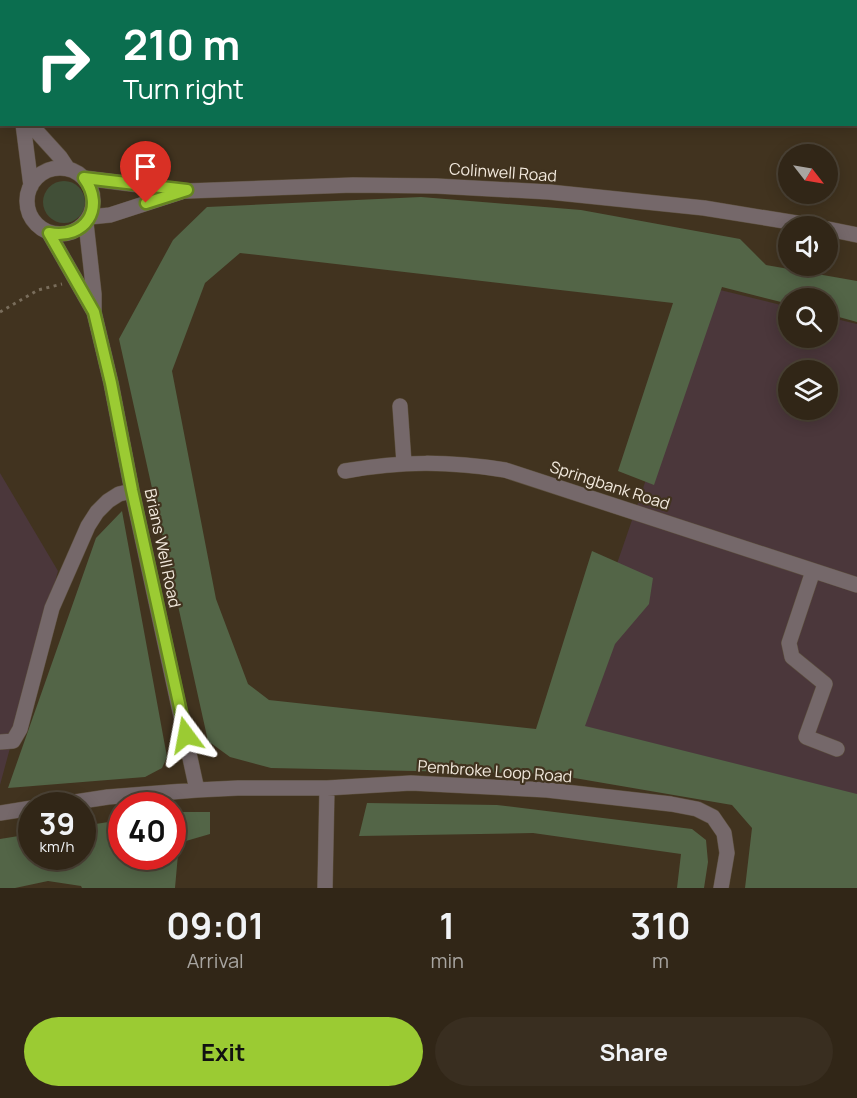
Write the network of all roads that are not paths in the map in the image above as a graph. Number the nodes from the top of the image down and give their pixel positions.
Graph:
1 (23, 126) edge
2 (32, 126) edge
3 (68, 169) junction
4 (84, 178) junction
5 (30, 186) junction
6 (187, 190) junction
7 (88, 220) junction
8 (778, 220) edge
9 (838, 231) edge
10 (49, 233) junction
11 (857, 234) edge
12 (94, 312) junction
13 (400, 406) dead end
14 (404, 463) junction
15 (345, 471) dead end
16 (132, 490) junction
17 (813, 571) junction
18 (857, 585) edge
19 (0, 742) edge
20 (837, 749) dead end
21 (327, 788) junction
22 (197, 790) junction
23 (96, 798) edge
24 (18, 810) edge
25 (0, 813) edge
26 (325, 888) edge
27 (721, 888) edge

1 - 5 street
2 - 3 street
3 - 4 street
3 - 5 street
4 - 6 street, Colinwell Road
4 - 7 street
5 - 10 street
6 - 7 street, Colinwell Road
6 - 8 street, Colinwell Road
7 - 10 street
7 - 12 street, Brians Well Road
9 - 11 street
10 - 12 street, Brians Well Road
12 - 16 street, Brians Well Road
13 - 14 street
14 - 15 street, Springbank Road
14 - 17 street, Springbank Road
16 - 19 street
16 - 22 street, Brians Well Road
17 - 18 street, Springbank Road
17 - 20 street
21 - 22 street, Pembroke Loop Road
21 - 26 street
21 - 27 street, Pembroke Loop Road
22 - 23 street, Pembroke Loop Road
24 - 25 street

